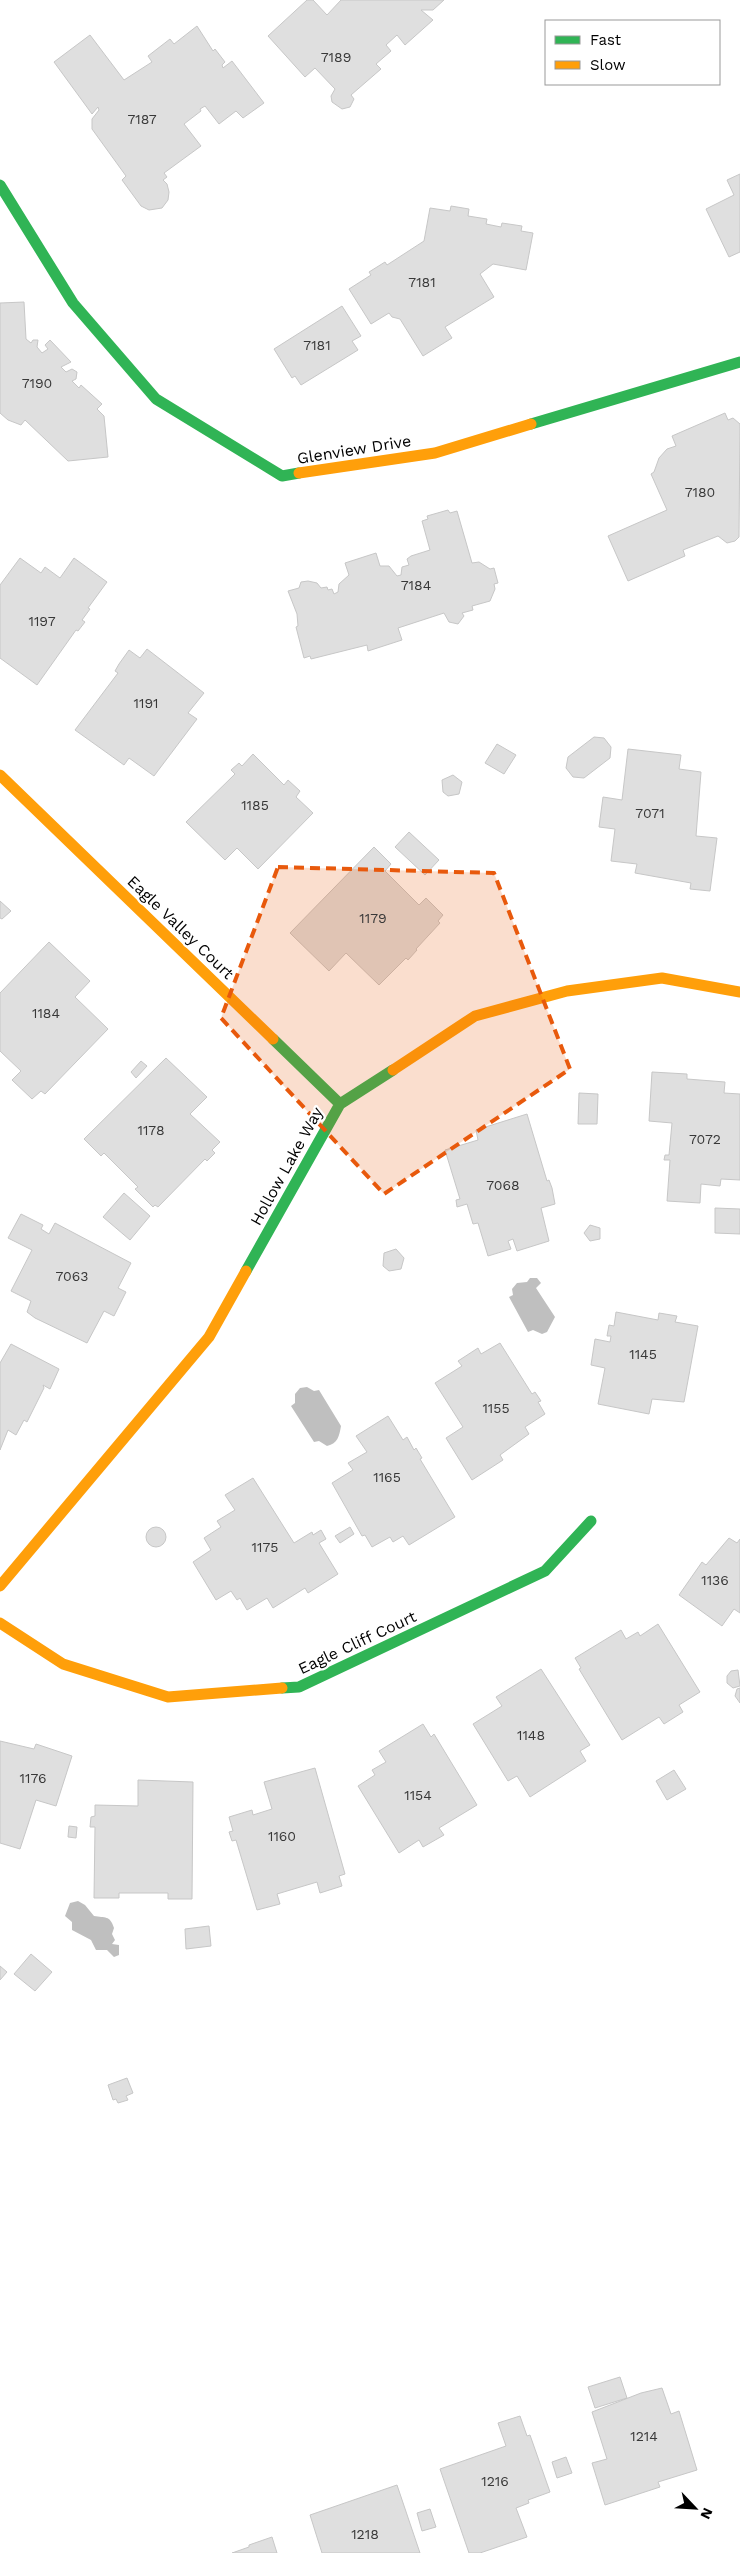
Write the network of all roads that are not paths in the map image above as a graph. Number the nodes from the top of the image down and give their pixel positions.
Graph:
1 (0, 185) edge
2 (740, 362) edge
3 (0, 775) edge
4 (740, 992) edge
5 (340, 1104) junction
6 (591, 1521) dead end
7 (0, 1586) edge
8 (0, 1623) edge

1 - 2 street, Glenview Drive
3 - 5 street, Eagle Valley Court
4 - 5 street, Hollow Lake Way
5 - 7 street, Hollow Lake Way
6 - 8 street, Eagle Cliff Court

